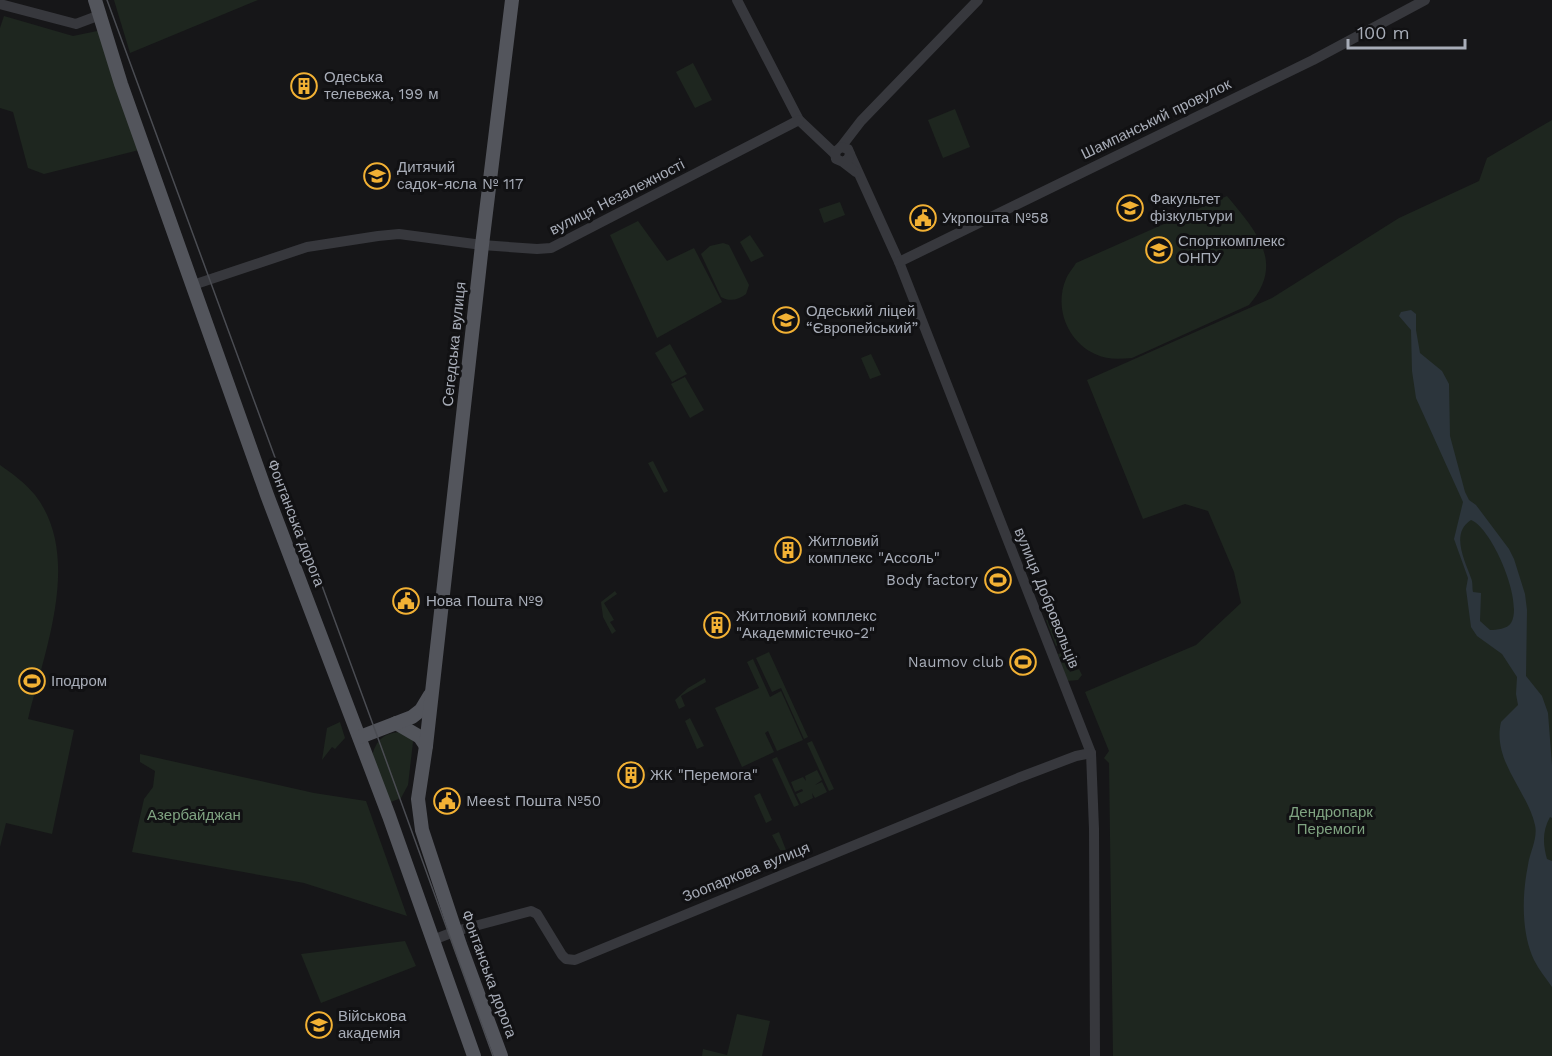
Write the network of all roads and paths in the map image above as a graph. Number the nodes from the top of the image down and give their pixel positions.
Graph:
1 (95, 0) edge
2 (512, 0) edge
3 (737, 0) edge
4 (978, 0) edge
5 (1425, 0) edge
6 (0, 4) edge
7 (100, 15) junction
8 (799, 120) junction
9 (843, 150) junction
10 (482, 245) junction
11 (899, 262) junction
12 (193, 285) junction
13 (431, 693) junction
14 (396, 723) junction
15 (360, 737) junction
16 (426, 746) junction
17 (1091, 753) junction
18 (418, 799) joint
19 (456, 931) junction
20 (432, 940) junction
21 (474, 1056) edge
22 (501, 1056) edge
23 (1095, 1056) edge

1 - 7 main road, Фонтанська дорога
2 - 10 main road, Сегедська вулиця
3 - 8 street, вулиця Добровольців
4 - 9 street
5 - 11 street, Шампанський провулок
6 - 7 street
7 - 12 main road, Фонтанська дорога
8 - 9 street, вулиця Добровольців
8 - 10 street, вулиця Незалежності
9 - 11 street, вулиця Добровольців
10 - 12 street, вулиця Незалежності
10 - 13 main road, Сегедська вулиця
11 - 17 street, вулиця Добровольців
12 - 15 main road, Фонтанська дорога
13 - 14 main road
13 - 16 main road, Сегедська вулиця
14 - 15 main road
14 - 16 main road
15 - 20 main road, Фонтанська дорога
16 - 18 main road, Сегедська вулиця
17 - 19 street, Зоопаркова вулиця
17 - 23 street, вулиця Добровольців
18 - 19 main road, Фонтанська дорога
19 - 20 street, Зоопаркова вулиця
19 - 22 main road, Фонтанська дорога
20 - 21 main road, Фонтанська дорога

